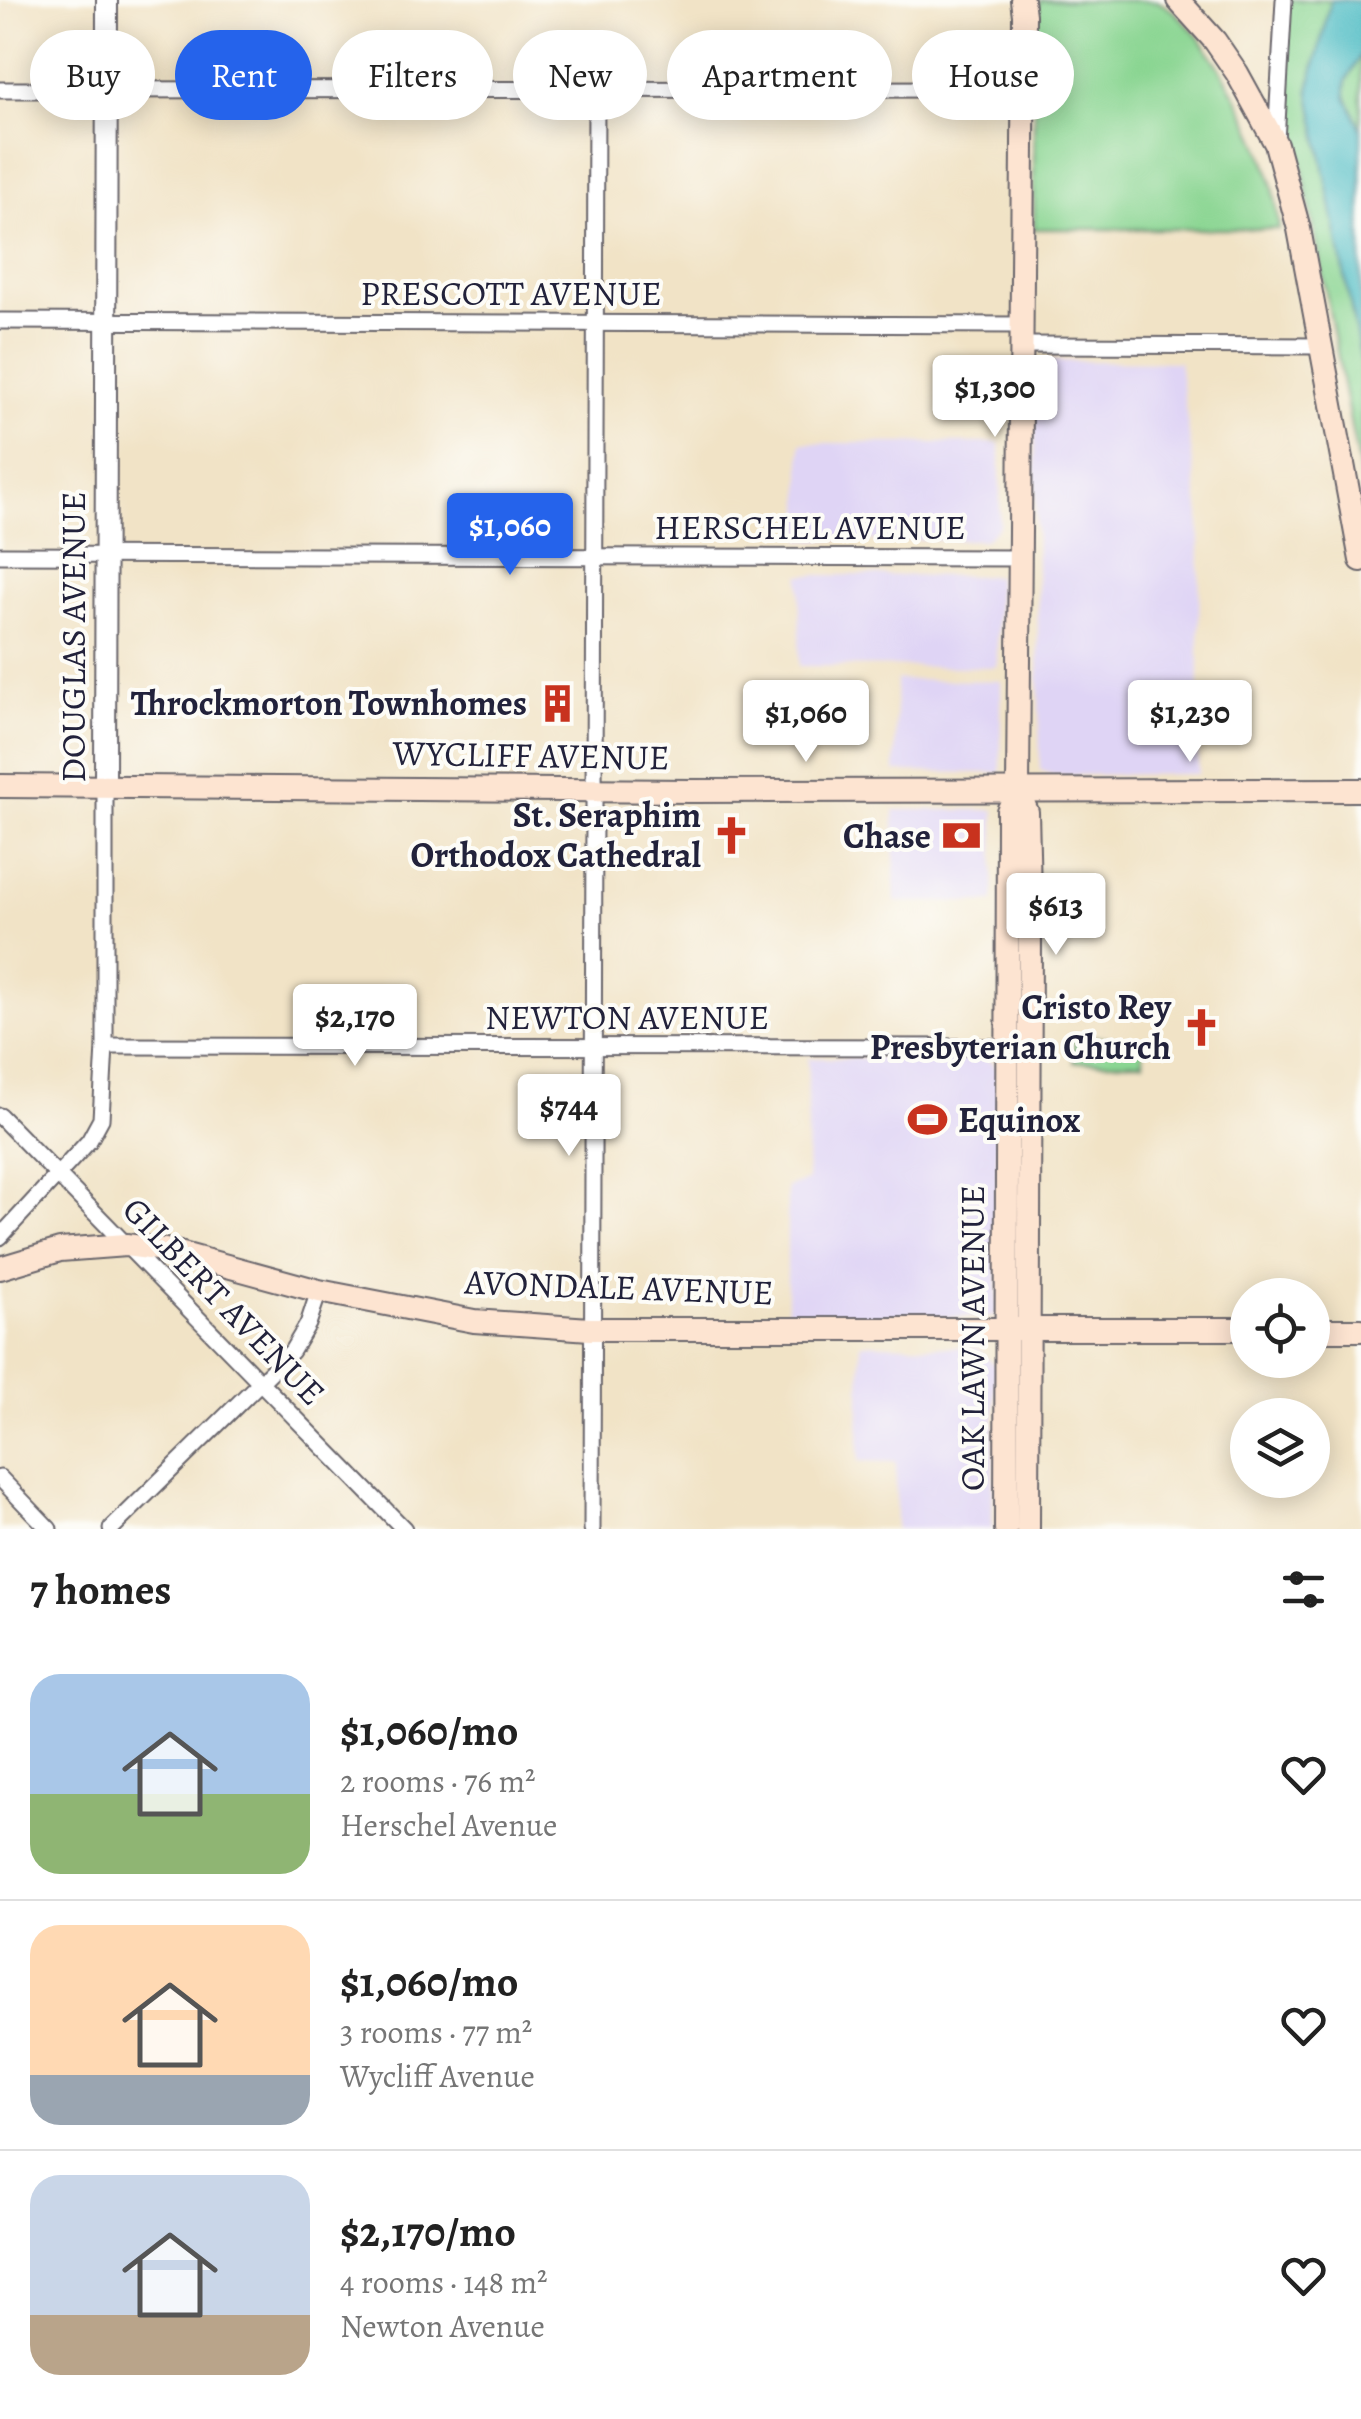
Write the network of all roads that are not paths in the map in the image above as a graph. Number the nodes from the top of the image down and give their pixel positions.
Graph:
1 (107, 0) edge
2 (1178, 0) edge
3 (1284, 0) edge
4 (1026, 5) edge
5 (107, 30) edge
6 (1025, 30) edge
7 (647, 88) edge
8 (513, 89) edge
9 (912, 89) edge
10 (0, 90) edge
11 (30, 90) edge
12 (155, 91) edge
13 (107, 120) edge
14 (596, 120) edge
15 (1023, 120) edge
16 (1276, 144) junction
17 (0, 321) edge
18 (106, 322) junction
19 (594, 323) junction
20 (1022, 335) junction
21 (1322, 346) junction
22 (0, 555) edge
23 (106, 555) junction
24 (594, 556) junction
25 (1020, 558) junction
26 (1361, 560) edge
27 (0, 786) edge
28 (105, 787) junction
29 (593, 790) junction
30 (1018, 790) junction
31 (1361, 790) edge
32 (104, 1046) junction
33 (592, 1047) junction
34 (1018, 1047) junction
35 (0, 1116) edge
36 (57, 1173) junction
37 (0, 1237) edge
38 (126, 1245) junction
39 (0, 1268) edge
40 (319, 1290) junction
41 (590, 1328) junction
42 (1017, 1329) junction
43 (1230, 1330) edge
44 (1330, 1330) edge
45 (1361, 1330) edge
46 (261, 1382) junction
47 (0, 1478) edge
48 (50, 1529) edge
49 (111, 1529) edge
50 (404, 1529) edge
51 (592, 1529) edge
52 (1006, 1529) edge
53 (1028, 1529) edge

1 - 5 street, DOUGLAS AVENUE
2 - 16 main road
3 - 16 street
4 - 6 main road, OAK LAWN AVENUE
7 - 9 street
8 - 12 street
10 - 11 street
13 - 18 street, DOUGLAS AVENUE
14 - 19 street
15 - 20 main road, OAK LAWN AVENUE
16 - 21 main road
17 - 18 street, PRESCOTT AVENUE
18 - 19 street, PRESCOTT AVENUE
18 - 23 street, DOUGLAS AVENUE
19 - 20 street, PRESCOTT AVENUE
19 - 24 street
20 - 21 street, PRESCOTT AVENUE
20 - 25 main road, OAK LAWN AVENUE
21 - 26 main road
22 - 23 street, HERSCHEL AVENUE
23 - 24 street, HERSCHEL AVENUE
23 - 28 street, DOUGLAS AVENUE
24 - 25 street, HERSCHEL AVENUE
24 - 29 street
25 - 30 main road, OAK LAWN AVENUE
27 - 28 main road, WYCLIFF AVENUE
28 - 29 main road, WYCLIFF AVENUE
28 - 32 street, DOUGLAS AVENUE
29 - 30 main road, WYCLIFF AVENUE
29 - 33 street
30 - 31 main road, WYCLIFF AVENUE
30 - 34 main road, OAK LAWN AVENUE
32 - 33 street, NEWTON AVENUE
32 - 36 street, DOUGLAS AVENUE
33 - 34 street, NEWTON AVENUE
33 - 41 street
34 - 42 main road, OAK LAWN AVENUE
35 - 36 street, GILBERT AVENUE
36 - 37 street, DOUGLAS AVENUE
36 - 38 street, GILBERT AVENUE
38 - 39 main road, AVONDALE AVENUE
38 - 40 main road, AVONDALE AVENUE
38 - 46 street, GILBERT AVENUE
40 - 41 main road, AVONDALE AVENUE
40 - 46 street
41 - 42 main road, AVONDALE AVENUE
41 - 51 street
42 - 43 main road, AVONDALE AVENUE
42 - 52 main road, OAK LAWN AVENUE
42 - 53 main road, OAK LAWN AVENUE
44 - 45 main road
46 - 49 street
46 - 50 street, GILBERT AVENUE
47 - 48 street

